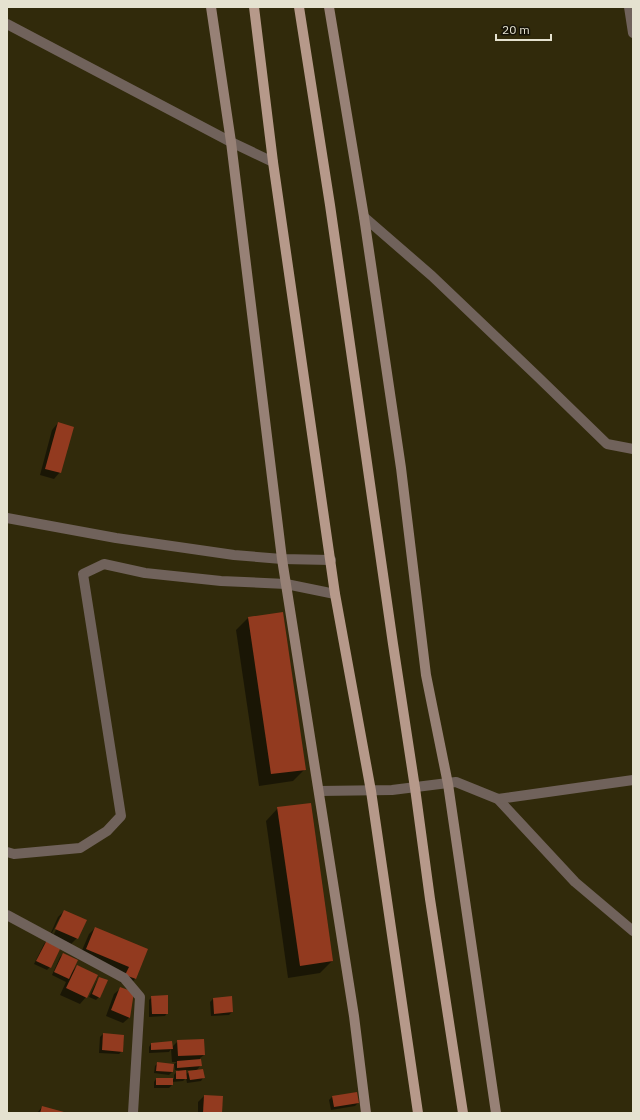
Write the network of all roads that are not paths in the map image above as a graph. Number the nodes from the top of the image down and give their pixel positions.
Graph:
1 (211, 7) edge
2 (254, 7) edge
3 (299, 7) edge
4 (329, 7) edge
5 (629, 7) edge
6 (7, 24) edge
7 (633, 33) edge
8 (231, 142) junction
9 (273, 162) junction
10 (364, 217) junction
11 (633, 449) edge
12 (7, 518) edge
13 (282, 559) junction
14 (331, 560) junction
15 (286, 584) junction
16 (335, 594) junction
17 (633, 780) edge
18 (448, 784) junction
19 (415, 788) junction
20 (319, 791) junction
21 (371, 791) junction
22 (498, 800) junction
23 (7, 852) edge
24 (7, 915) edge
25 (632, 928) edge
26 (133, 1113) edge
27 (366, 1113) edge
28 (418, 1113) edge
29 (463, 1113) edge
30 (496, 1113) edge

1 - 8 street
2 - 9 main road
3 - 19 main road
4 - 10 street
5 - 7 street
6 - 8 street
8 - 9 street
8 - 13 street
9 - 14 main road
10 - 11 street
10 - 18 street
12 - 13 street
13 - 14 street
13 - 15 street
14 - 16 main road
15 - 16 street
15 - 20 street
15 - 23 street
16 - 21 main road
17 - 22 street
18 - 19 street
18 - 22 street
18 - 30 street
19 - 21 street
19 - 29 main road
20 - 21 street
20 - 27 street
21 - 28 main road
22 - 25 street
24 - 26 street

